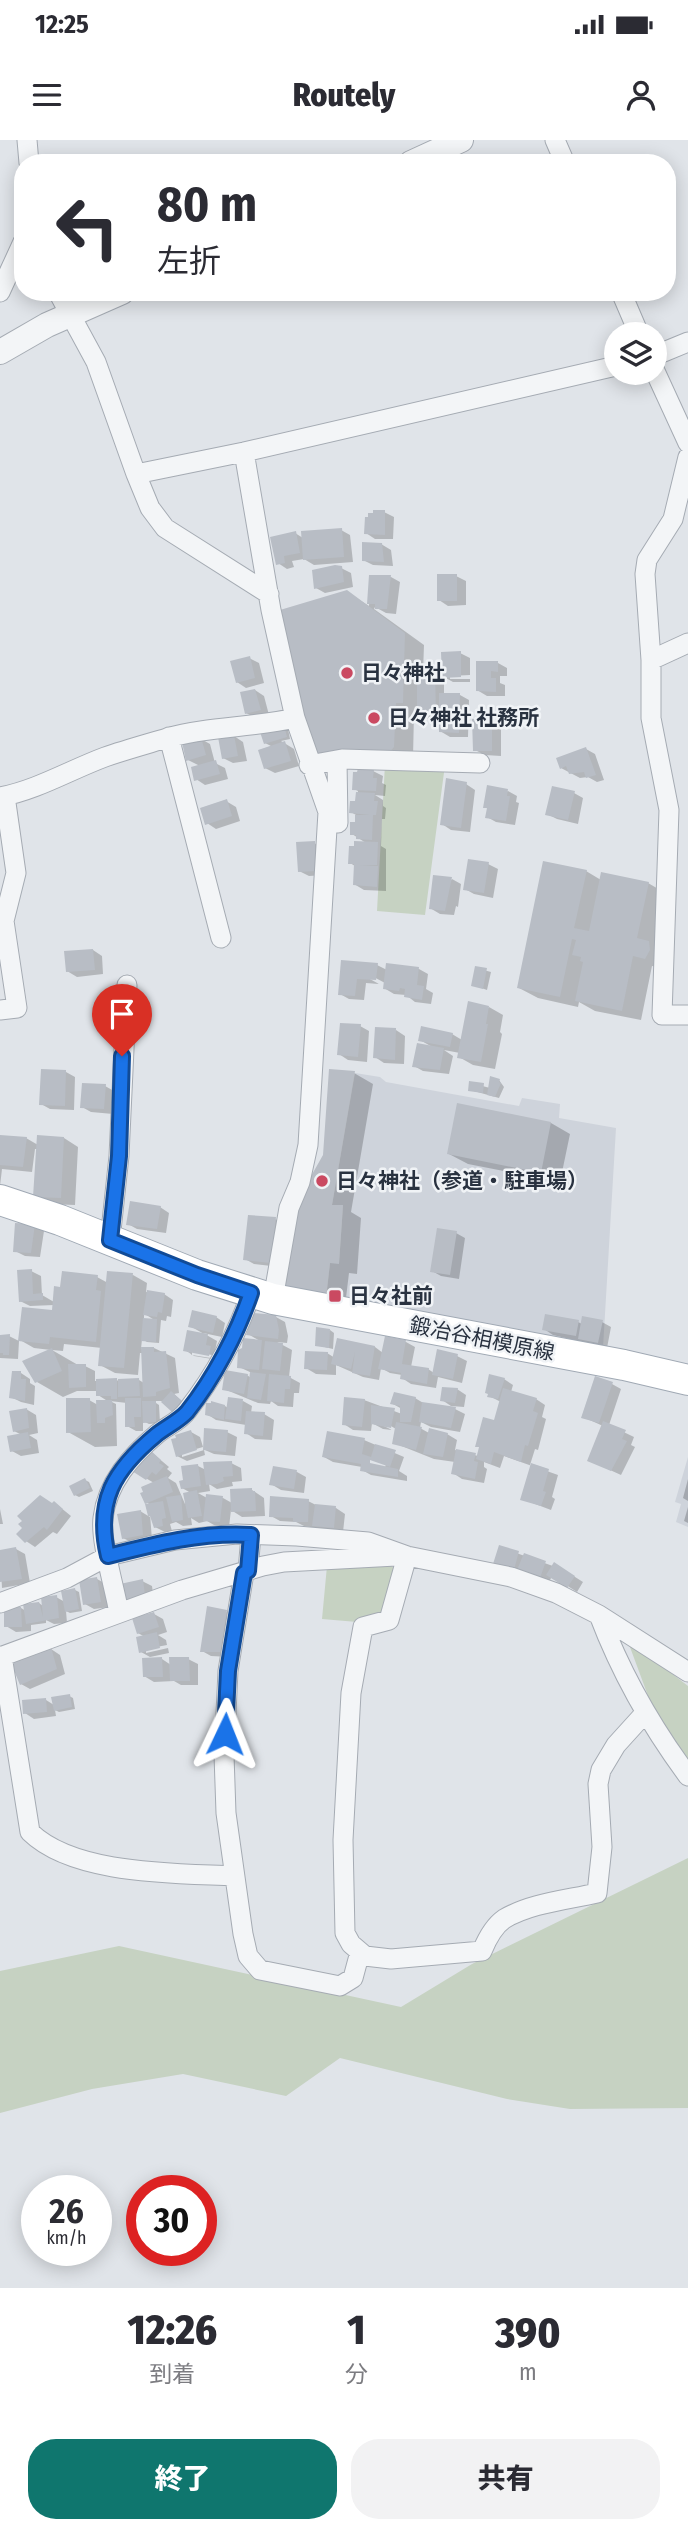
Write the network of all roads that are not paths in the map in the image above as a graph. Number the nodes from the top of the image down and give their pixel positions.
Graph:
1 (461, 140) edge
2 (431, 154) edge
3 (14, 262) edge
4 (0, 292) edge
5 (63, 301) edge
6 (102, 301) edge
7 (625, 301) edge
8 (70, 315) junction
9 (634, 322) edge
10 (688, 342) edge
11 (667, 351) edge
12 (0, 352) edge
13 (604, 369) edge
14 (661, 385) edge
15 (688, 443) edge
16 (244, 452) junction
17 (688, 457) edge
18 (136, 474) junction
19 (268, 594) junction
20 (688, 643) edge
21 (651, 660) junction
22 (295, 718) junction
23 (169, 737) junction
24 (337, 760) junction
25 (480, 763) dead end
26 (309, 765) junction
27 (3, 797) edge
28 (332, 798) junction
29 (221, 938) dead end
30 (127, 985) dead end
31 (0, 1010) edge
32 (688, 1015) edge
33 (0, 1200) edge
34 (110, 1240) junction
35 (262, 1296) junction
36 (688, 1380) edge
37 (251, 1535) junction
38 (108, 1556) junction
39 (407, 1556) junction
40 (246, 1572) junction
41 (0, 1603) edge
42 (119, 1613) junction
43 (600, 1615) junction
44 (1, 1657) edge
45 (688, 1672) edge
46 (645, 1713) junction
47 (688, 1776) edge
48 (234, 1876) junction
49 (360, 1952) junction

1 - 2 street
3 - 4 street
5 - 8 street
6 - 8 street
7 - 9 street
8 - 12 street
8 - 18 street
10 - 11 street
13 - 16 street
14 - 15 street
16 - 18 street
16 - 19 street
17 - 21 street
18 - 19 street
19 - 22 street
20 - 21 street
21 - 32 street
22 - 23 street
22 - 26 street
23 - 27 street
23 - 29 street
24 - 25 street
24 - 26 street
24 - 28 street
26 - 28 street
27 - 31 street
28 - 35 street
30 - 34 street
33 - 34 main road, 鍛冶谷相模原線
34 - 35 main road, 鍛冶谷相模原線
35 - 36 main road, 鍛冶谷相模原線
35 - 38 street
37 - 38 street
37 - 39 street
37 - 40 street
38 - 41 street
38 - 42 street
39 - 40 street
39 - 43 street
39 - 49 street
40 - 42 street
40 - 48 street
42 - 44 street
43 - 45 street
43 - 46 street
44 - 48 street
46 - 47 street
46 - 49 street
48 - 49 street

